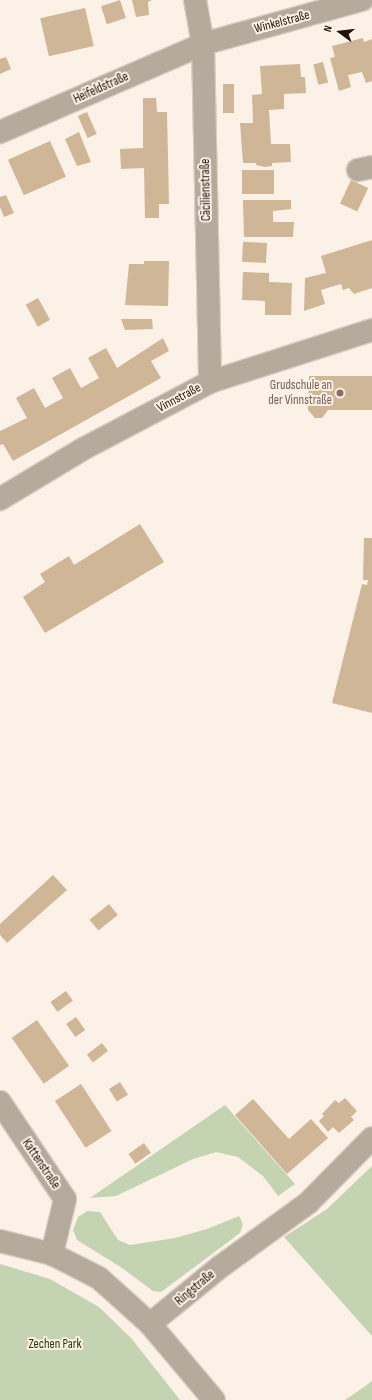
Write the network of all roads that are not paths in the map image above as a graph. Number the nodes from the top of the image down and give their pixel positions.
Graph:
1 (195, 0) edge
2 (362, 0) edge
3 (203, 44) junction
4 (0, 132) edge
5 (372, 330) edge
6 (210, 382) junction
7 (0, 499) edge
8 (0, 1102) edge
9 (372, 1138) edge
10 (0, 1241) edge
11 (52, 1254) junction
12 (150, 1324) junction
13 (214, 1400) edge

1 - 3 street, Cäcilienstraße
2 - 3 street, Winkelstraße
3 - 4 street, Heifeldstraße
3 - 6 street, Cäcilienstraße
5 - 6 street, Vinnstraße
6 - 7 street, Vinnstraße
8 - 11 street, Kattenstraße
9 - 12 street, Ringstraße
10 - 11 street
11 - 12 street
12 - 13 street

